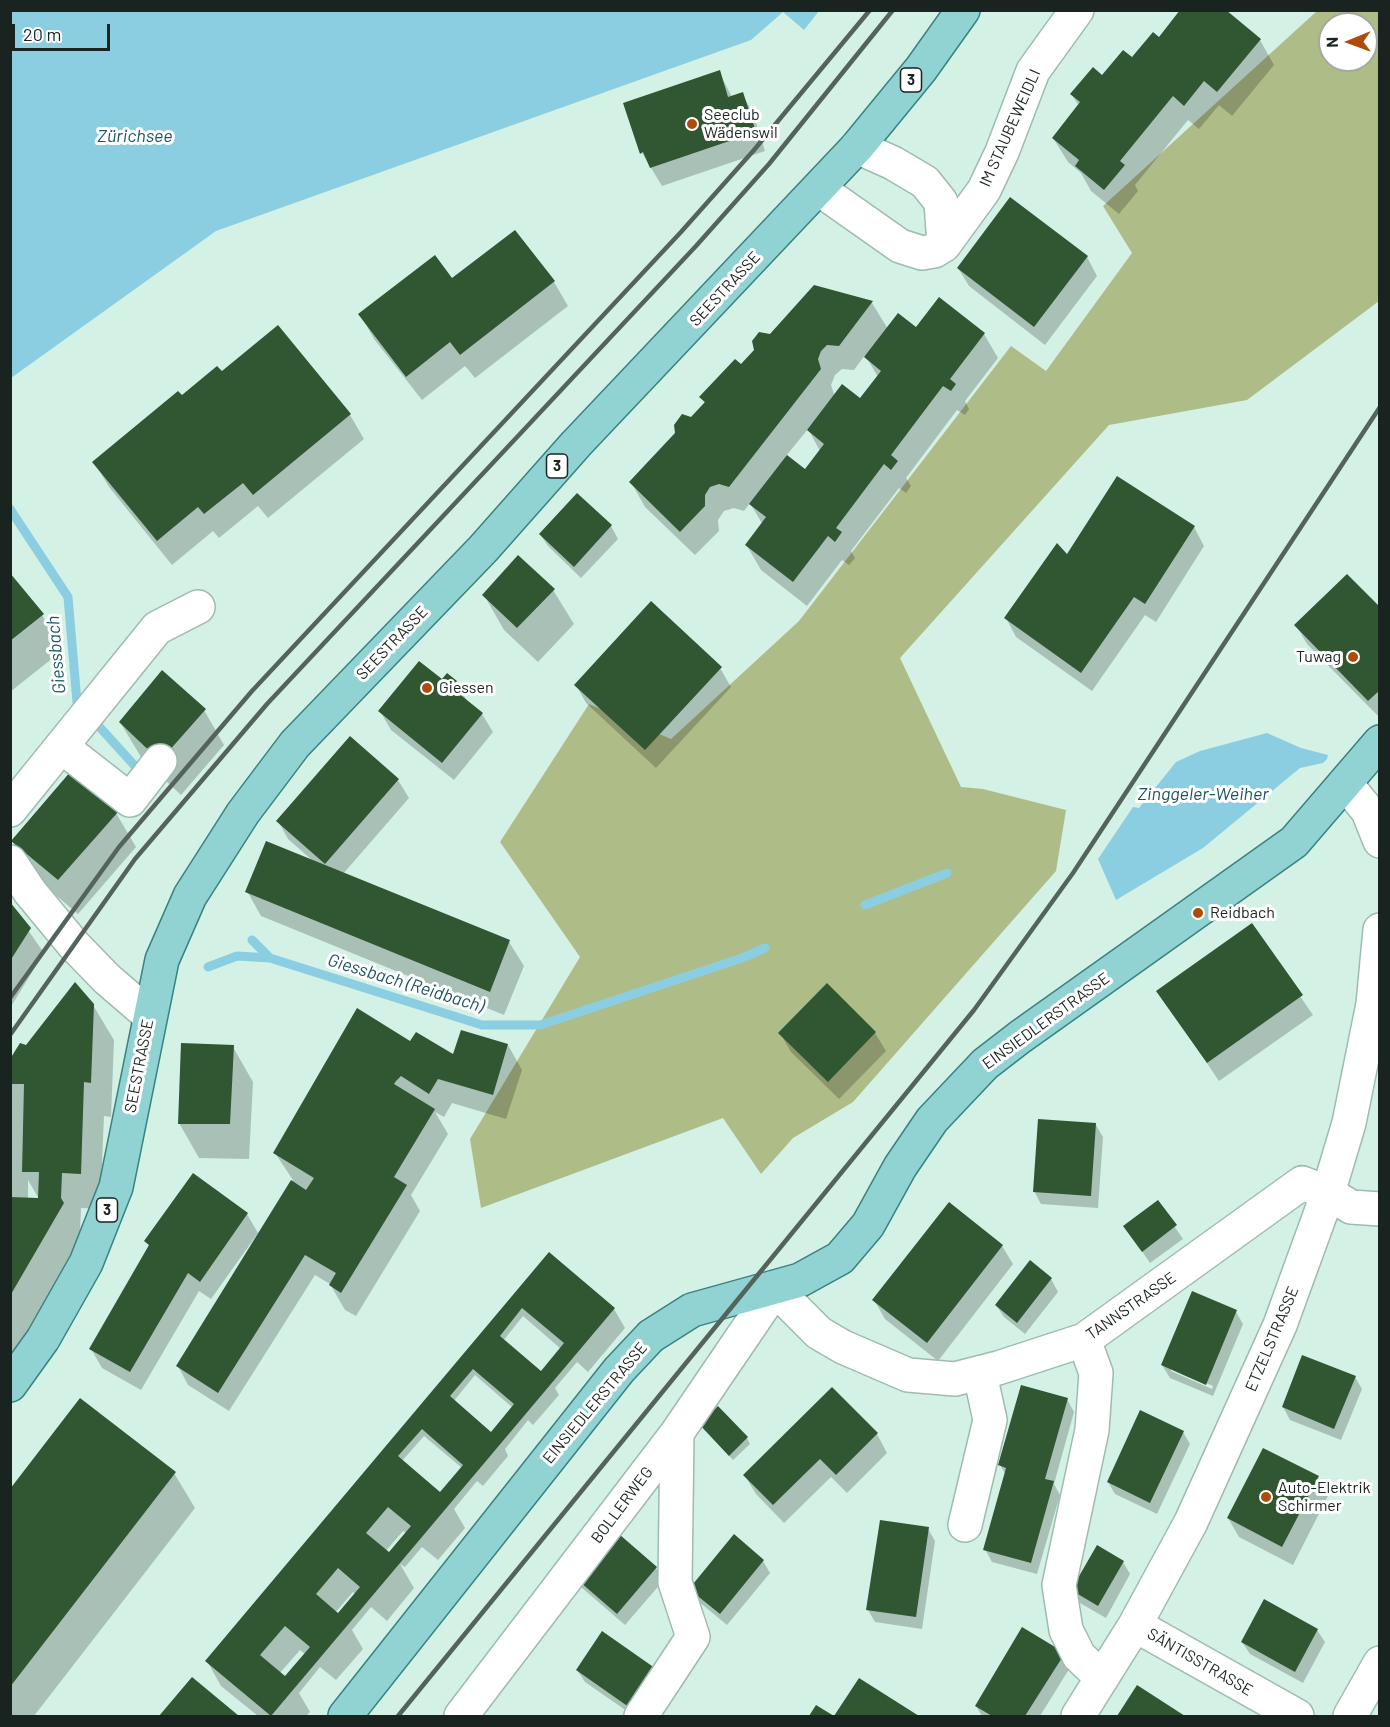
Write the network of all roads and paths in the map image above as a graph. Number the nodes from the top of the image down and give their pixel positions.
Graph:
1 (963, 10) edge
2 (1077, 10) edge
3 (857, 147) junction
4 (819, 189) junction
5 (944, 245) junction
6 (198, 607) dead end
7 (68, 740) junction
8 (1380, 742) edge
9 (160, 761) dead end
10 (1345, 783) junction
11 (10, 810) edge
12 (1380, 841) edge
13 (10, 862) edge
14 (1380, 930) edge
15 (149, 1015) junction
16 (1328, 1193) junction
17 (1380, 1209) edge
18 (775, 1288) junction
19 (1084, 1340) junction
20 (980, 1374) junction
21 (10, 1386) edge
22 (676, 1432) junction
23 (966, 1525) dead end
24 (1135, 1625) junction
25 (1380, 1663) edge
26 (1102, 1678) junction
27 (345, 1716) edge
28 (461, 1716) edge
29 (641, 1716) edge
30 (1078, 1716) edge
31 (1297, 1716) edge
32 (1350, 1716) edge

1 - 3 main road, SEESTRASSE / 3
2 - 5 street, IM STAUBEWEIDLI
3 - 4 main road, SEESTRASSE / 3
3 - 5 street
4 - 5 street
4 - 15 main road, SEESTRASSE / 3
6 - 7 street
7 - 9 street
7 - 11 street
8 - 10 main road, EINSIEDLERSTRASSE
10 - 12 street
10 - 18 main road, EINSIEDLERSTRASSE
13 - 15 street
14 - 16 street, ETZELSTRASSE
15 - 21 main road, SEESTRASSE / 3
16 - 17 street, TANNSTRASSE
16 - 19 street, TANNSTRASSE
16 - 24 street, ETZELSTRASSE
18 - 20 street, TANNSTRASSE
18 - 22 street, BOLLERWEG
18 - 27 main road, EINSIEDLERSTRASSE
19 - 20 street, TANNSTRASSE
19 - 26 street
20 - 23 street
22 - 28 street, BOLLERWEG
22 - 29 street
24 - 26 street, ETZELSTRASSE
24 - 31 street, SÄNTISSTRASSE
25 - 32 street
26 - 30 street, ETZELSTRASSE

